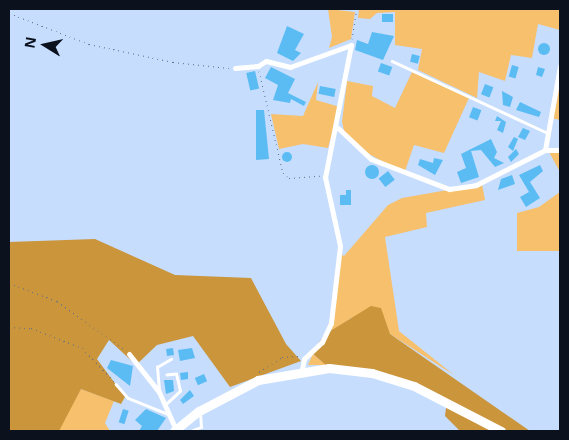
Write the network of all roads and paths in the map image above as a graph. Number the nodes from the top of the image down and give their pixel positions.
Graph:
1 (357, 9) edge
2 (9, 13) edge
3 (352, 45) junction
4 (392, 60) dead end
5 (258, 66) junction
6 (560, 66) edge
7 (235, 68) joint
8 (338, 128) junction
9 (546, 132) junction
10 (545, 150) junction
11 (560, 150) edge
12 (326, 177) junction
13 (9, 283) edge
14 (9, 326) edge
15 (130, 354) joint
16 (172, 359) dead end
17 (302, 369) junction
18 (167, 375) dead end
19 (116, 384) joint
20 (159, 392) junction
21 (166, 404) junction
22 (199, 411) junction
23 (170, 414) junction
24 (174, 429) edge
25 (190, 431) edge
26 (501, 431) edge

1 - 3 path
2 - 7 path
3 - 5 street
3 - 8 street
4 - 9 lane
5 - 7 street
5 - 12 path
6 - 9 street
8 - 10 street
8 - 12 street
9 - 10 street
10 - 11 street
12 - 17 street
13 - 15 path
14 - 19 path
15 - 20 street
16 - 20 lane
17 - 22 main road
17 - 26 main road
18 - 21 lane
19 - 23 lane
20 - 21 street
21 - 23 street
22 - 24 main road
22 - 25 lane
23 - 24 street
24 - 25 lane

